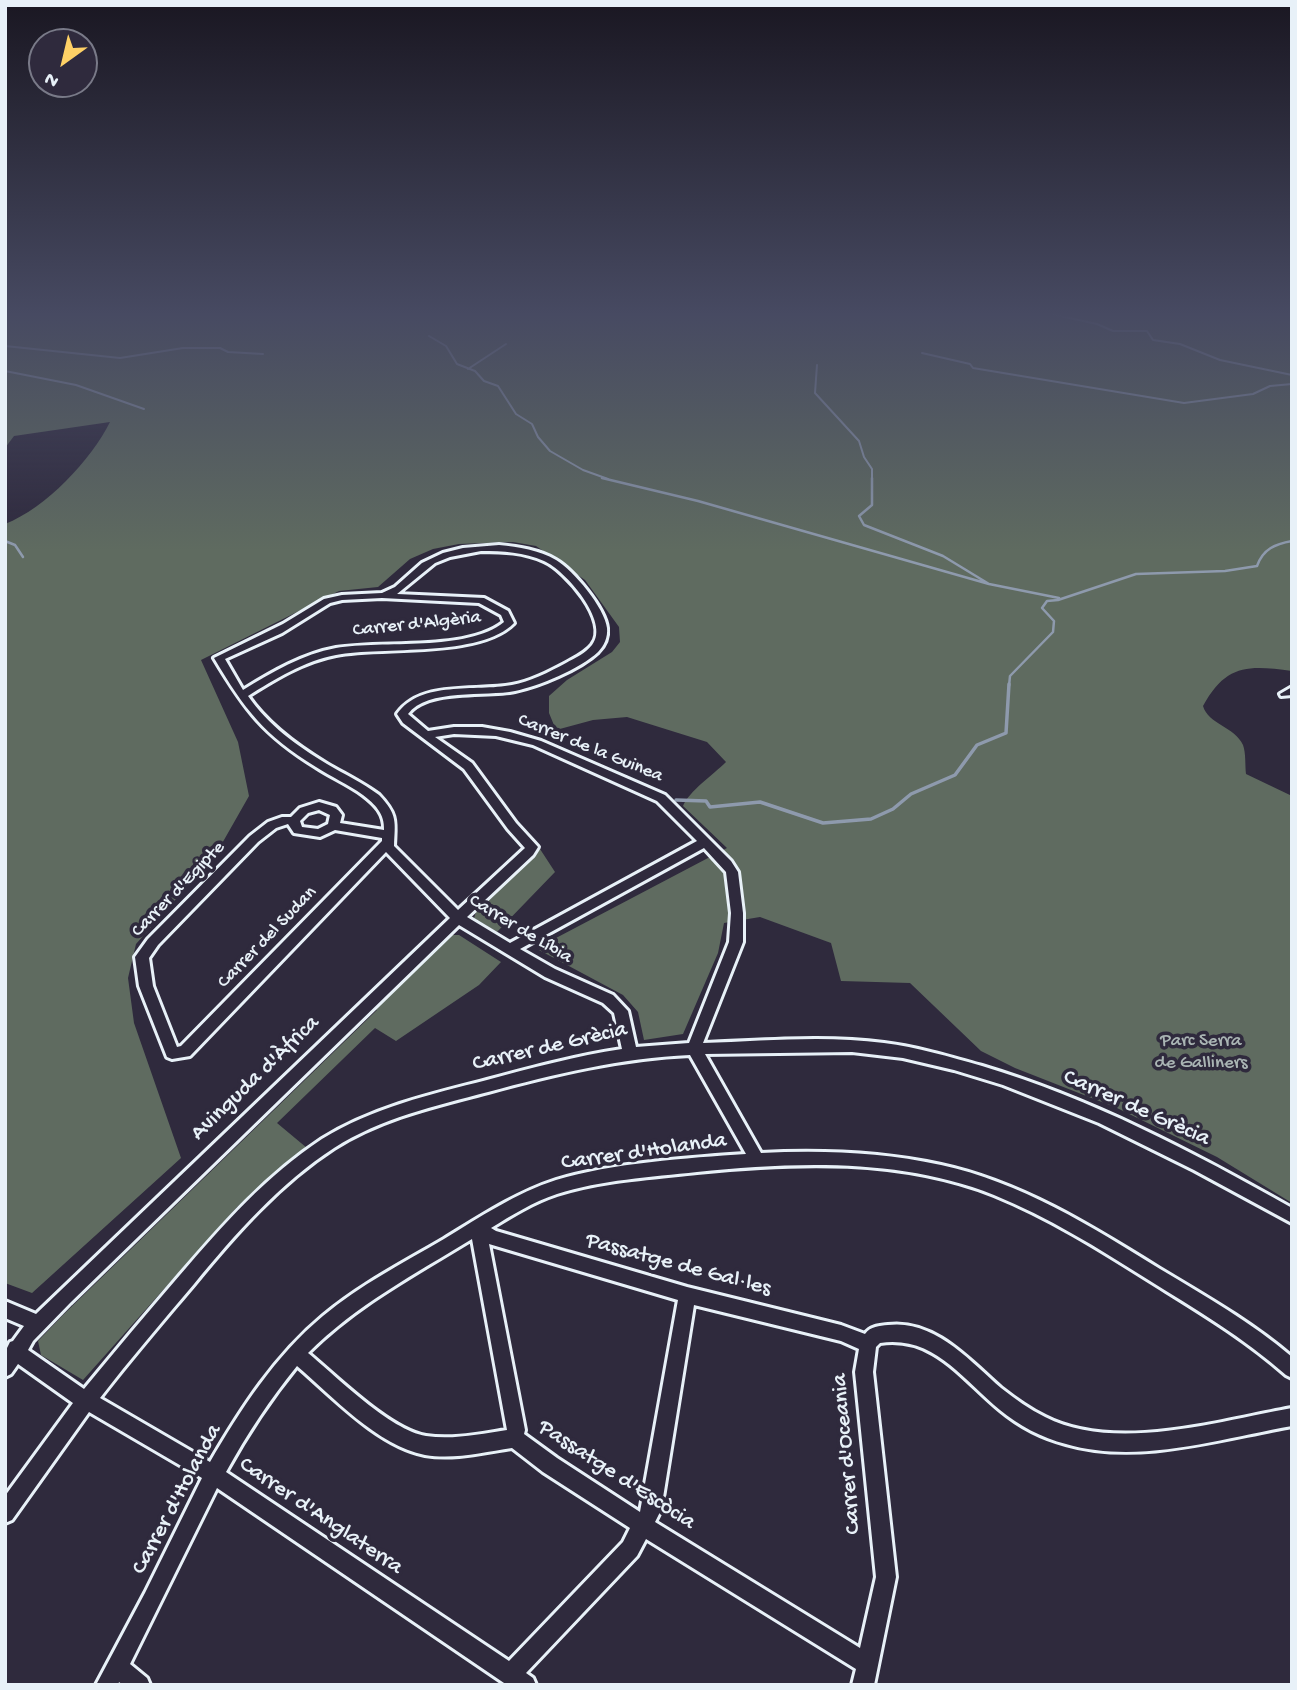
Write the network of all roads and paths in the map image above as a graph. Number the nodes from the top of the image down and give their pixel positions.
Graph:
1 (384, 596) junction
2 (242, 695) junction
3 (426, 735) junction
4 (294, 821) junction
5 (333, 826) junction
6 (389, 838) junction
7 (705, 842) junction
8 (458, 918) junction
9 (509, 949) junction
10 (694, 1048) junction
11 (172, 1053) joint
12 (630, 1055) junction
13 (757, 1160) junction
14 (1292, 1216) edge
15 (478, 1228) junction
16 (687, 1294) junction
17 (5, 1309) edge
18 (37, 1323) junction
19 (868, 1344) junction
20 (11, 1352) edge
21 (296, 1354) junction
22 (5, 1368) edge
23 (1292, 1369) edge
24 (85, 1400) junction
25 (1292, 1417) edge
26 (514, 1438) junction
27 (214, 1475) junction
28 (5, 1513) edge
29 (644, 1526) junction
30 (868, 1665) junction
31 (112, 1676) edge
32 (518, 1680) edge
33 (141, 1685) edge
34 (863, 1685) edge

1 - 2 street, Carrer de Líbia
1 - 2 street, Carrer d'Algèria
1 - 3 street
2 - 6 street, Carrer de Líbia
3 - 7 street, Carrer de la Guinea
3 - 8 street, Avinguda d'Àfrica
4 - 5 street
4 - 5 street
4 - 11 street, Carrer d'Egipte
5 - 6 street
6 - 8 street, Carrer de Líbia
6 - 11 street, Carrer del Sudan
7 - 9 street
7 - 10 street, Carrer de la Guinea
8 - 9 street, Carrer de Líbia
8 - 18 street, Avinguda d'Àfrica
9 - 12 street, Carrer de Líbia
10 - 12 street, Carrer de Grècia
10 - 13 street
10 - 14 street, Carrer de Grècia
12 - 24 street, Carrer de Grècia
13 - 15 street, Carrer d'Holanda
13 - 23 street, Carrer d'Holanda
15 - 16 street, Passatge de Gal·les
15 - 21 street, Carrer d'Holanda
15 - 26 street
16 - 19 street, Passatge de Gal·les
16 - 29 street
17 - 18 street
18 - 20 street, Avinguda d'Àfrica
19 - 25 street
19 - 30 street, Carrer d'Oceania
20 - 22 street, Avinguda d'Àfrica
20 - 24 street, Carrer d'Anglaterra
21 - 26 street, Passatge d'Escòcia
21 - 27 street, Carrer d'Holanda
24 - 27 street, Carrer d'Anglaterra
24 - 28 street, Carrer de Grècia
26 - 29 street, Passatge d'Escòcia
27 - 31 street, Carrer d'Holanda
27 - 32 street, Carrer d'Anglaterra
29 - 30 street, Passatge d'Escòcia
29 - 32 street
30 - 34 street, Carrer d'Oceania
31 - 33 street

